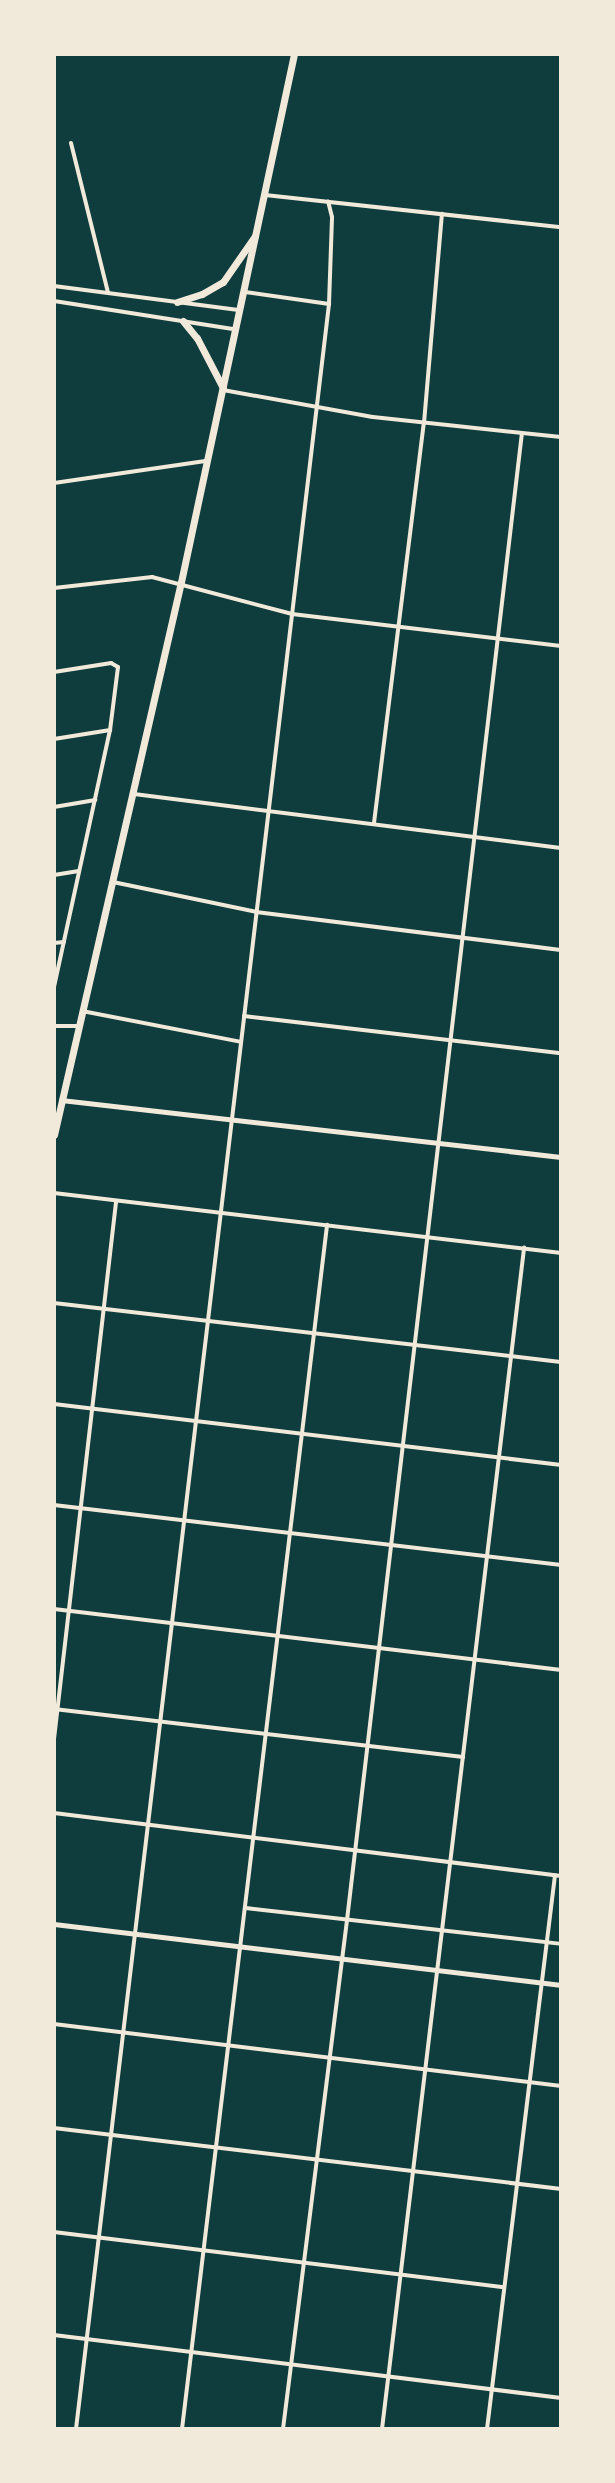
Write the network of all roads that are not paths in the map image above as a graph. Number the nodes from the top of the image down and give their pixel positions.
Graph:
1 (294, 54) edge
2 (71, 143) dead end
3 (265, 195) junction
4 (328, 201) junction
5 (442, 214) junction
6 (561, 227) edge
7 (257, 234) junction
8 (54, 286) edge
9 (108, 292) junction
10 (245, 292) junction
11 (54, 301) edge
12 (177, 302) junction
13 (329, 304) junction
14 (241, 310) junction
15 (183, 321) junction
16 (236, 330) junction
17 (223, 389) junction
18 (316, 408) junction
19 (424, 423) junction
20 (522, 433) junction
21 (561, 437) edge
22 (207, 461) junction
23 (54, 483) edge
24 (181, 582) junction
25 (54, 588) edge
26 (292, 614) junction
27 (397, 627) junction
28 (497, 638) junction
29 (561, 646) edge
30 (54, 672) edge
31 (110, 730) junction
32 (54, 739) edge
33 (131, 794) junction
34 (95, 800) junction
35 (54, 807) edge
36 (268, 813) junction
37 (374, 823) junction
38 (474, 838) junction
39 (561, 848) edge
40 (79, 871) junction
41 (54, 875) edge
42 (113, 882) junction
43 (256, 912) junction
44 (462, 940) junction
45 (64, 942) junction
46 (54, 943) edge
47 (561, 950) edge
48 (54, 986) edge
49 (82, 1011) junction
50 (244, 1016) junction
51 (54, 1026) edge
52 (79, 1026) junction
53 (450, 1040) junction
54 (241, 1042) junction
55 (561, 1053) edge
56 (61, 1100) junction
57 (232, 1122) junction
58 (54, 1135) edge
59 (438, 1143) junction
60 (561, 1157) edge
61 (54, 1193) edge
62 (116, 1202) junction
63 (221, 1212) junction
64 (327, 1225) junction
65 (426, 1237) junction
66 (524, 1248) junction
67 (561, 1253) edge
68 (54, 1303) edge
69 (104, 1308) junction
70 (208, 1321) junction
71 (314, 1333) junction
72 (414, 1345) junction
73 (511, 1356) junction
74 (561, 1362) edge
75 (54, 1404) edge
76 (92, 1409) junction
77 (196, 1421) junction
78 (302, 1434) junction
79 (402, 1446) junction
80 (499, 1457) junction
81 (561, 1465) edge
82 (54, 1505) edge
83 (81, 1509) junction
84 (184, 1521) junction
85 (290, 1534) junction
86 (390, 1545) junction
87 (487, 1557) junction
88 (561, 1565) edge
89 (54, 1609) edge
90 (69, 1612) junction
91 (172, 1624) junction
92 (278, 1636) junction
93 (378, 1648) junction
94 (474, 1660) junction
95 (561, 1670) edge
96 (56, 1709) edge
97 (160, 1722) junction
98 (266, 1734) junction
99 (54, 1739) edge
100 (366, 1746) junction
101 (463, 1757) junction
102 (54, 1813) edge
103 (148, 1825) junction
104 (254, 1838) junction
105 (354, 1850) junction
106 (450, 1862) junction
107 (558, 1876) edge
108 (246, 1908) junction
109 (347, 1920) junction
110 (54, 1924) edge
111 (441, 1933) junction
112 (137, 1934) junction
113 (546, 1942) junction
114 (561, 1944) edge
115 (241, 1947) junction
116 (341, 1959) junction
117 (437, 1970) junction
118 (540, 1982) junction
119 (561, 1985) edge
120 (54, 2024) edge
121 (125, 2033) junction
122 (229, 2046) junction
123 (329, 2058) junction
124 (425, 2069) junction
125 (528, 2082) junction
126 (561, 2086) edge
127 (54, 2128) edge
128 (112, 2135) junction
129 (217, 2147) junction
130 (316, 2159) junction
131 (413, 2171) junction
132 (516, 2183) junction
133 (561, 2189) edge
134 (54, 2232) edge
135 (100, 2238) junction
136 (204, 2250) junction
137 (303, 2263) junction
138 (400, 2274) junction
139 (504, 2287) junction
140 (54, 2335) edge
141 (87, 2340) junction
142 (191, 2353) junction
143 (291, 2365) junction
144 (388, 2377) junction
145 (492, 2390) junction
146 (561, 2398) edge
147 (76, 2429) edge
148 (182, 2429) edge
149 (283, 2429) edge
150 (382, 2429) edge
151 (487, 2429) edge

1 - 3 highway
2 - 9 street
3 - 4 street
3 - 7 highway
4 - 5 street
4 - 13 street
5 - 6 street
5 - 19 street
7 - 10 highway
7 - 12 highway
8 - 9 street
9 - 12 street
10 - 13 street
10 - 14 highway
11 - 15 street
12 - 14 street
13 - 18 street
14 - 16 highway
15 - 16 street
15 - 17 highway
16 - 17 highway
17 - 18 street
17 - 22 highway
18 - 19 street
18 - 26 street
19 - 20 street
19 - 27 street
20 - 21 street
20 - 28 street
22 - 23 street
22 - 24 highway
24 - 25 street
24 - 26 street
24 - 33 highway
26 - 27 street
26 - 36 street
27 - 28 street
27 - 37 street
28 - 29 street
28 - 38 street
30 - 31 street
31 - 32 street
31 - 34 street
33 - 36 street
33 - 42 highway
34 - 35 street
34 - 40 street
36 - 37 street
36 - 43 street
37 - 38 street
38 - 39 street
38 - 44 street
40 - 41 street
40 - 45 street
42 - 43 street
42 - 49 highway
43 - 44 street
43 - 50 street
44 - 47 street
44 - 53 street
45 - 46 street
45 - 48 street
49 - 52 highway
49 - 54 street
50 - 53 street
50 - 54 street
51 - 52 street
52 - 56 highway
53 - 55 street
53 - 59 street
54 - 57 street
56 - 57 street
56 - 58 highway
57 - 59 street
57 - 63 street
59 - 60 street
59 - 65 street
61 - 62 street
62 - 63 street
62 - 69 street
63 - 64 street
63 - 70 street
64 - 65 street
64 - 71 street
65 - 66 street
65 - 72 street
66 - 67 street
66 - 73 street
68 - 69 street
69 - 70 street
69 - 76 street
70 - 71 street
70 - 77 street
71 - 72 street
71 - 78 street
72 - 73 street
72 - 79 street
73 - 74 street
73 - 80 street
75 - 76 street
76 - 77 street
76 - 83 street
77 - 78 street
77 - 84 street
78 - 79 street
78 - 85 street
79 - 80 street
79 - 86 street
80 - 81 street
80 - 87 street
82 - 83 street
83 - 84 street
83 - 90 street
84 - 85 street
84 - 91 street
85 - 86 street
85 - 92 street
86 - 87 street
86 - 93 street
87 - 88 street
87 - 94 street
89 - 90 street
90 - 91 street
90 - 96 street
91 - 92 street
91 - 97 street
92 - 93 street
92 - 98 street
93 - 94 street
93 - 100 street
94 - 95 street
94 - 101 street
96 - 97 street
96 - 99 street
97 - 98 street
97 - 103 street
98 - 100 street
98 - 104 street
100 - 101 street
100 - 105 street
101 - 106 street
102 - 103 street
103 - 104 street
103 - 112 street
104 - 105 street
104 - 108 street
105 - 106 street
105 - 109 street
106 - 107 street
106 - 111 street
107 - 113 street
108 - 109 street
108 - 115 street
109 - 111 street
109 - 116 street
110 - 112 street
111 - 113 street
111 - 117 street
112 - 115 street
112 - 121 street
113 - 114 street
113 - 118 street
115 - 116 street
115 - 122 street
116 - 117 street
116 - 123 street
117 - 118 street
117 - 124 street
118 - 119 street
118 - 125 street
120 - 121 street
121 - 122 street
121 - 128 street
122 - 123 street
122 - 129 street
123 - 124 street
123 - 130 street
124 - 125 street
124 - 131 street
125 - 126 street
125 - 132 street
127 - 128 street
128 - 129 street
128 - 135 street
129 - 130 street
129 - 136 street
130 - 131 street
130 - 137 street
131 - 132 street
131 - 138 street
132 - 133 street
132 - 139 street
134 - 135 street
135 - 136 street
135 - 141 street
136 - 137 street
136 - 142 street
137 - 138 street
137 - 143 street
138 - 139 street
138 - 144 street
139 - 145 street
140 - 141 street
141 - 142 street
141 - 147 street
142 - 143 street
142 - 148 street
143 - 144 street
143 - 149 street
144 - 145 street
144 - 150 street
145 - 146 street
145 - 151 street

